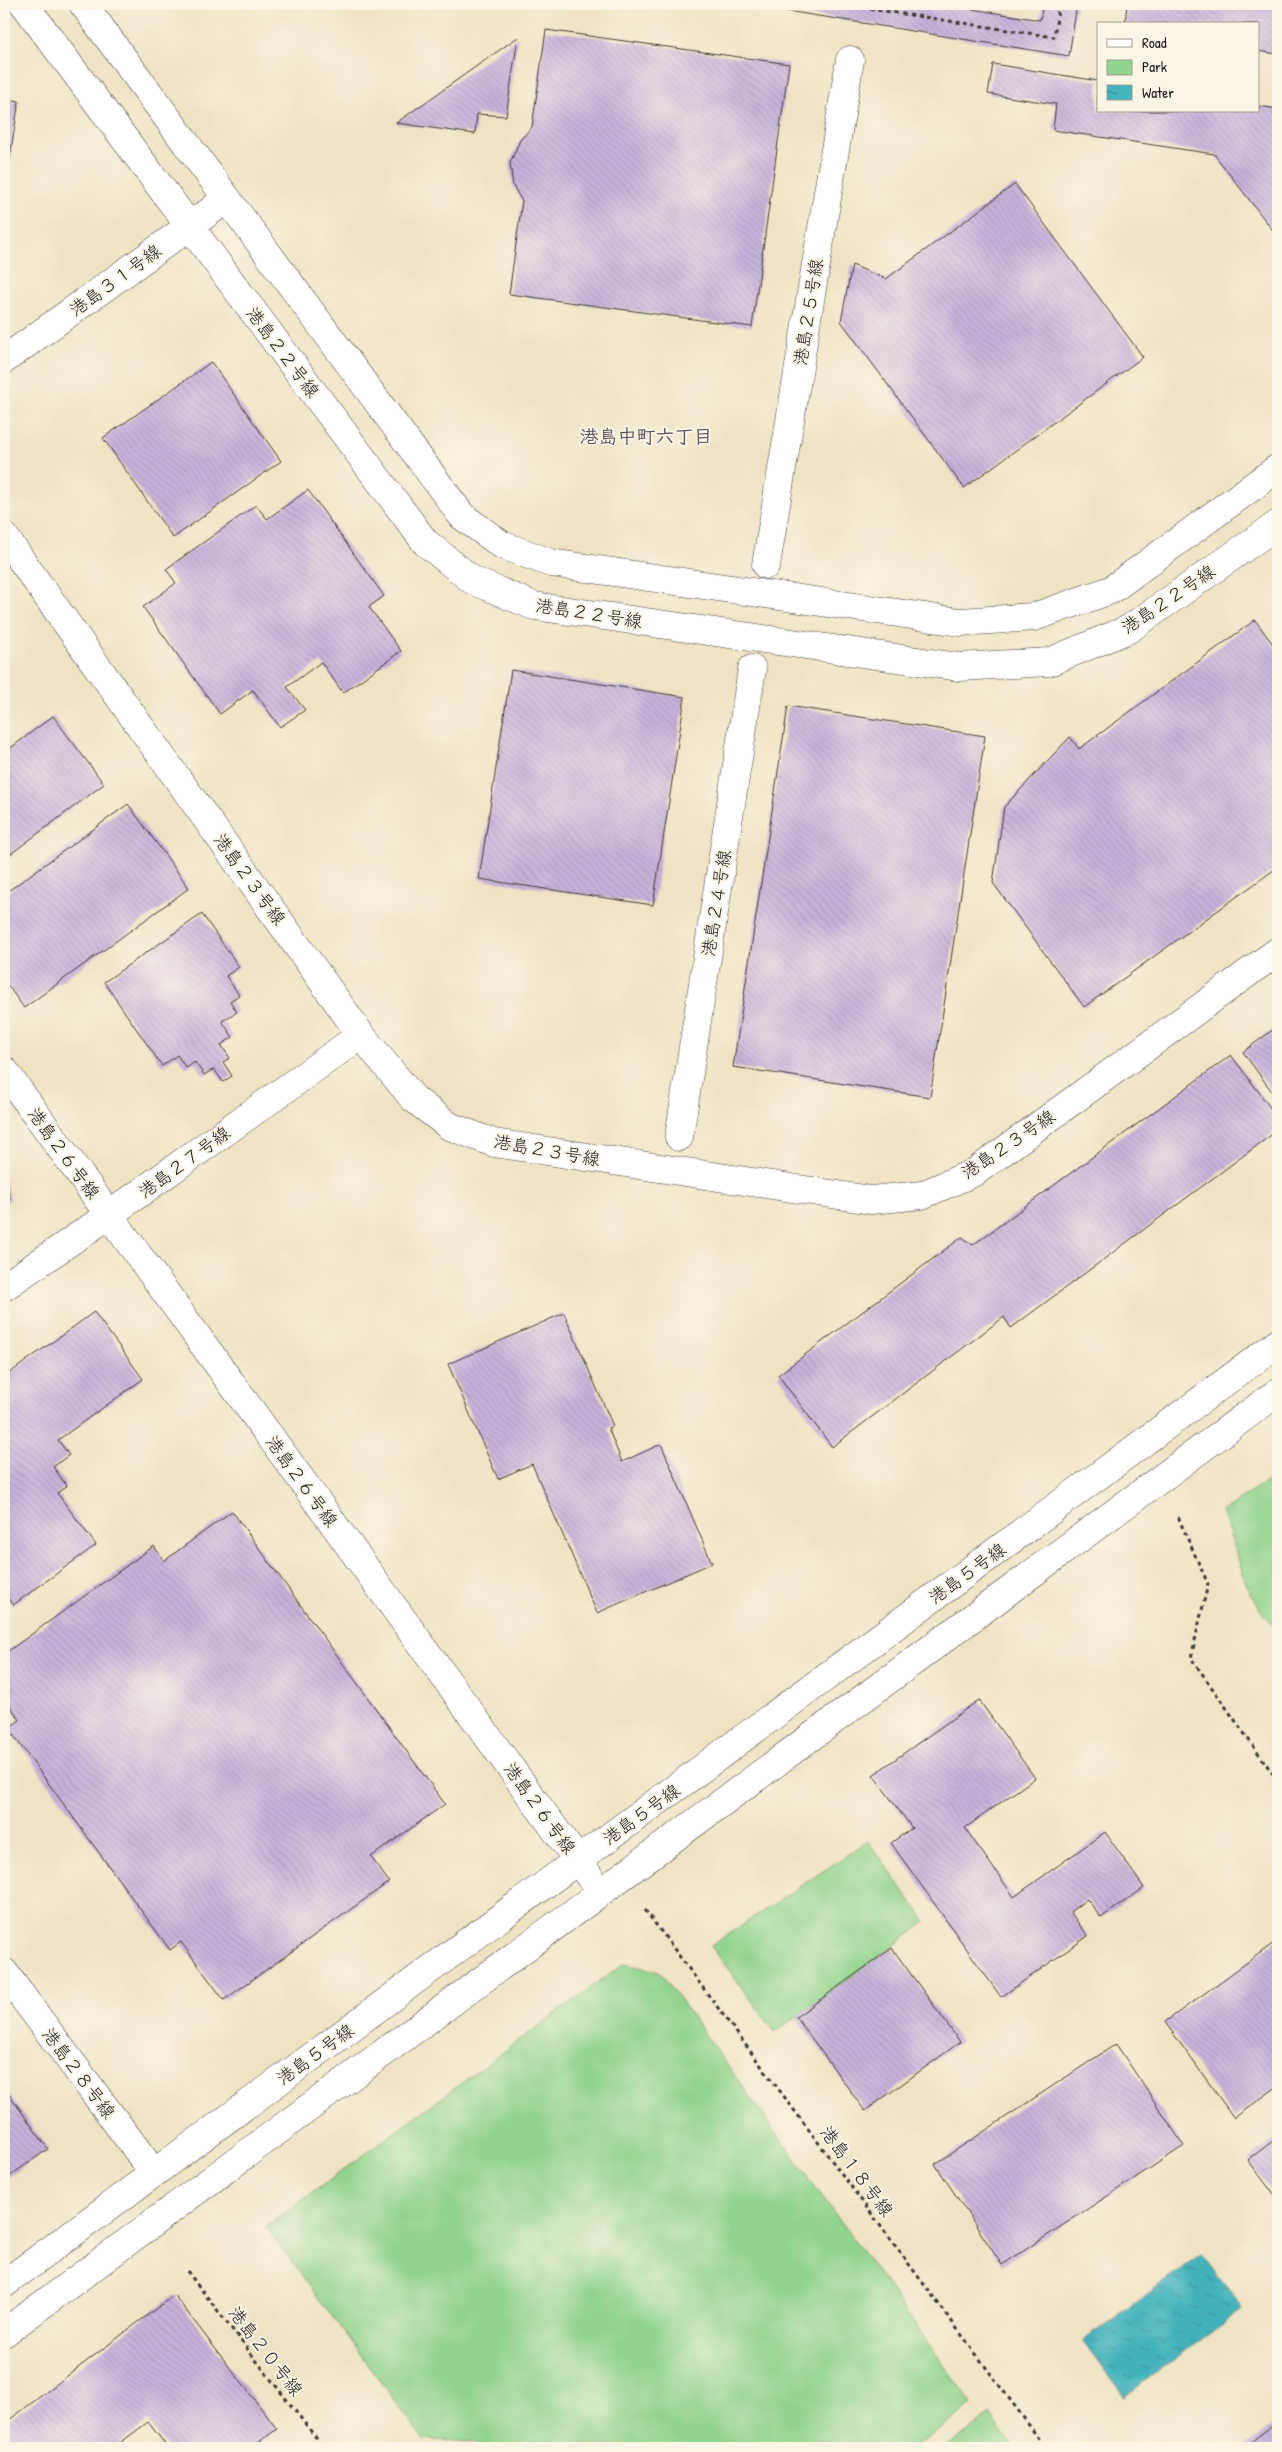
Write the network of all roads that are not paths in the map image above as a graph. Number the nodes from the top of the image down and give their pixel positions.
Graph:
1 (24, 4) edge
2 (83, 4) edge
3 (850, 60) dead end
4 (227, 199) junction
5 (189, 226) junction
6 (4, 360) edge
7 (1278, 468) edge
8 (1278, 524) edge
9 (4, 536) edge
10 (766, 565) dead end
11 (752, 669) dead end
12 (1278, 951) edge
13 (361, 1035) junction
14 (4, 1070) edge
15 (679, 1137) dead end
16 (109, 1215) junction
17 (4, 1287) edge
18 (1278, 1343) edge
19 (1278, 1392) edge
20 (578, 1860) junction
21 (600, 1892) junction
22 (4, 1972) edge
23 (154, 2173) junction
24 (4, 2284) edge
25 (4, 2333) edge

1 - 5 street, 港島２２号線
2 - 4 street
3 - 10 street, 港島２５号線
4 - 5 street, 港島３１号線
4 - 7 street
5 - 6 street, 港島３１号線
5 - 8 street, 港島２２号線
9 - 13 street, 港島２３号線
11 - 15 street, 港島２４号線
12 - 13 street, 港島２３号線
13 - 16 street, 港島２７号線
14 - 16 street, 港島２６号線
16 - 17 street, 港島２７号線
16 - 20 street, 港島２６号線
18 - 20 street, 港島５号線
19 - 21 street
20 - 21 street, 港島２６号線
20 - 23 street, 港島５号線
21 - 25 street
22 - 23 street, 港島２８号線
23 - 24 street, 港島５号線

